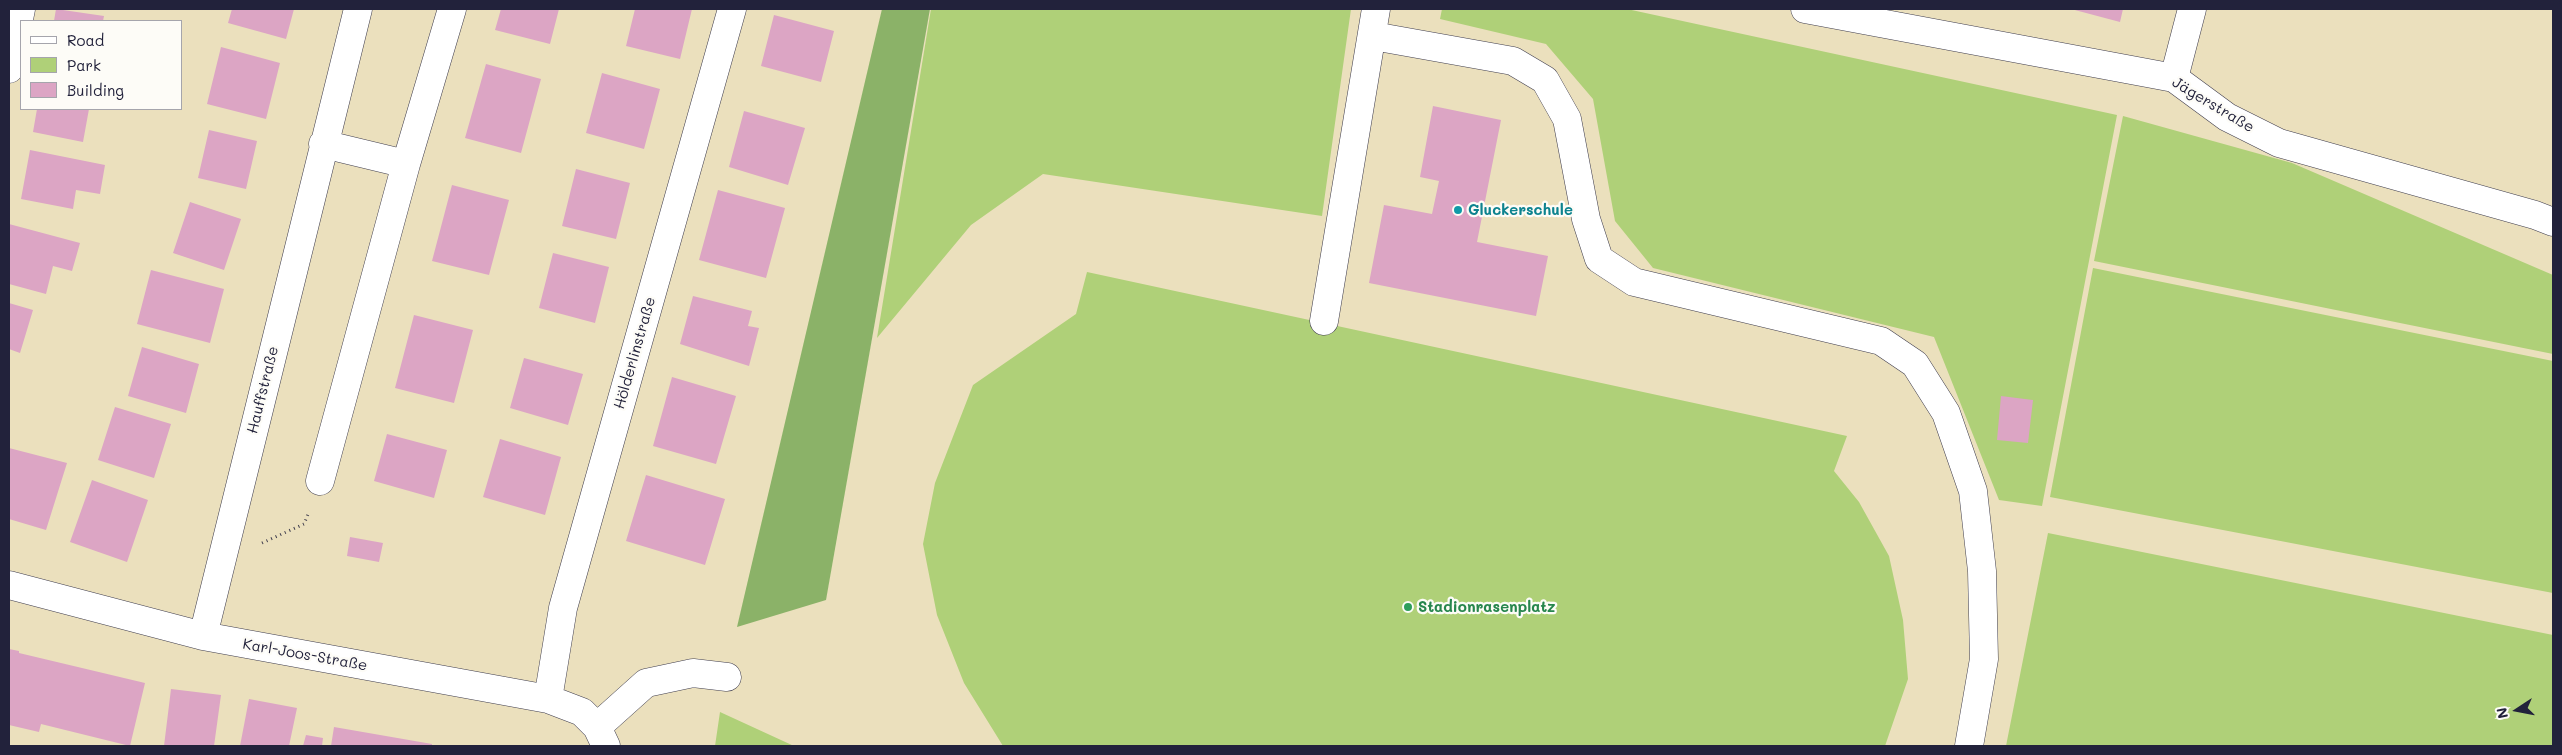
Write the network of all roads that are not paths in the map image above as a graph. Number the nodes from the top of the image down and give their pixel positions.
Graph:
1 (21, 9) edge
2 (358, 9) edge
3 (452, 9) edge
4 (732, 9) edge
5 (1376, 9) edge
6 (2192, 9) edge
7 (1820, 10) edge
8 (1373, 36) junction
9 (9, 70) edge
10 (2174, 78) junction
11 (323, 144) junction
12 (406, 164) junction
13 (2553, 222) edge
14 (1324, 320) dead end
15 (320, 481) road end
16 (9, 585) edge
17 (203, 636) junction
18 (727, 678) dead end
19 (548, 699) junction
20 (602, 737) edge
21 (1968, 746) edge

1 - 9 street
2 - 11 street, Hauffstraße
3 - 12 street
4 - 19 street, Hölderlinstraße
5 - 8 street
6 - 10 street
7 - 10 street, Jägerstraße
8 - 14 street
8 - 21 street
10 - 13 street, Jägerstraße
11 - 12 street
11 - 17 street, Hauffstraße
12 - 15 street
16 - 17 street, Karl-Joos-Straße
17 - 19 street, Karl-Joos-Straße
18 - 20 street
19 - 20 street, Karl-Joos-Straße

